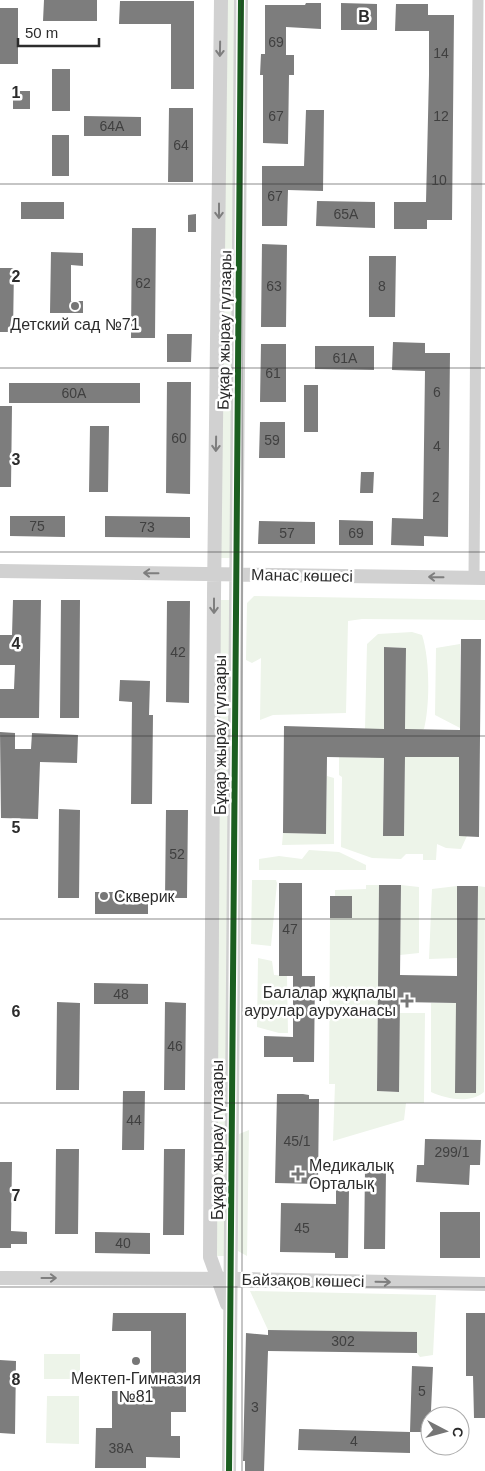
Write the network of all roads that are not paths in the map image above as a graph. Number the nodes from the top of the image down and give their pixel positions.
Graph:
1 (221, 0) edge
2 (241, 0) edge
3 (478, 0) edge
4 (0, 571) edge
5 (214, 574) junction
6 (235, 574) junction
7 (479, 578) edge
8 (0, 1278) edge
9 (224, 1279) junction
10 (485, 1284) edge
11 (229, 1471) edge

1 -> 5 street, Бұқар жырау гүлзары
2 - 6 street, Бұқар жырау гүлзары
3 - 7 street
5 -> 4 street, Манас көшесі
5 - 6 street, Манас көшесі
5 -> 9 street, Бұқар жырау гүлзары
7 -> 6 street, Манас көшесі
6 - 9 street, Бұқар жырау гүлзары
8 -> 9 street, Байзақов көшесі
9 -> 10 street, Байзақов көшесі
9 - 11 street, Бұқар жырау гүлзары

